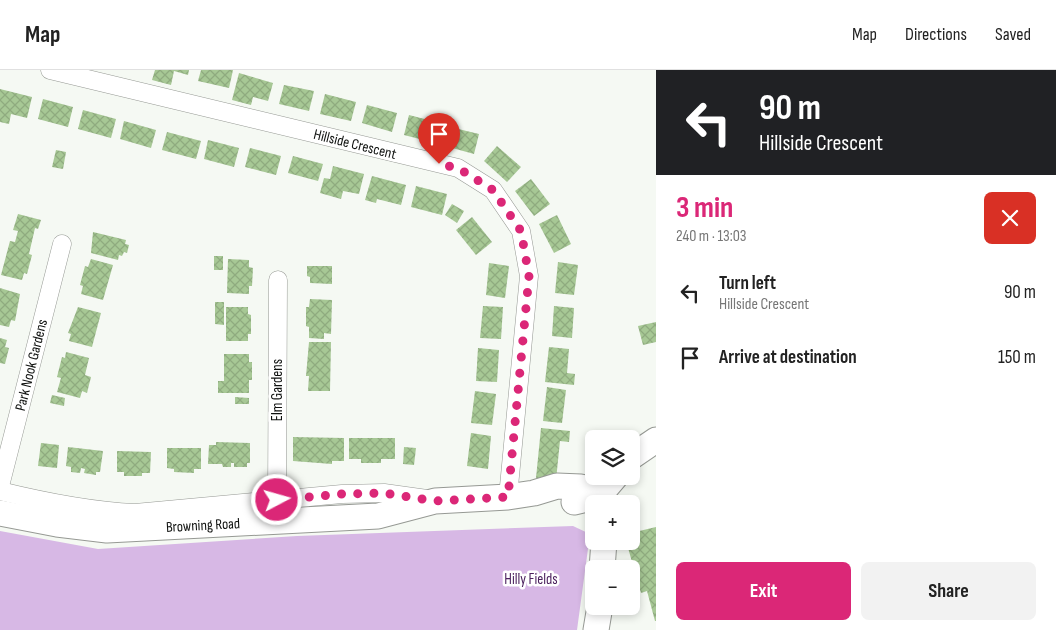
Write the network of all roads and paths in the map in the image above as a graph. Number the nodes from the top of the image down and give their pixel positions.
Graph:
1 (50, 70) edge
2 (62, 244) dead end
3 (278, 280) dead end
4 (656, 440) edge
5 (640, 451) edge
6 (608, 485) edge
7 (0, 486) edge
8 (0, 491) edge
9 (591, 495) edge
10 (599, 495) edge
11 (508, 497) junction
12 (277, 500) junction
13 (435, 501) junction
14 (0, 513) edge
15 (598, 615) edge
16 (596, 630) edge

1 - 11 street, Hillside Crescent
2 - 7 street, Park Nook Gardens
3 - 12 street, Elm Gardens
4 - 5 street
6 - 10 street, Browning Road
8 - 12 street, Browning Road
9 - 11 street, Browning Road
11 - 13 street, Browning Road
12 - 13 street, Browning Road
13 - 14 street, Browning Road
15 - 16 street

